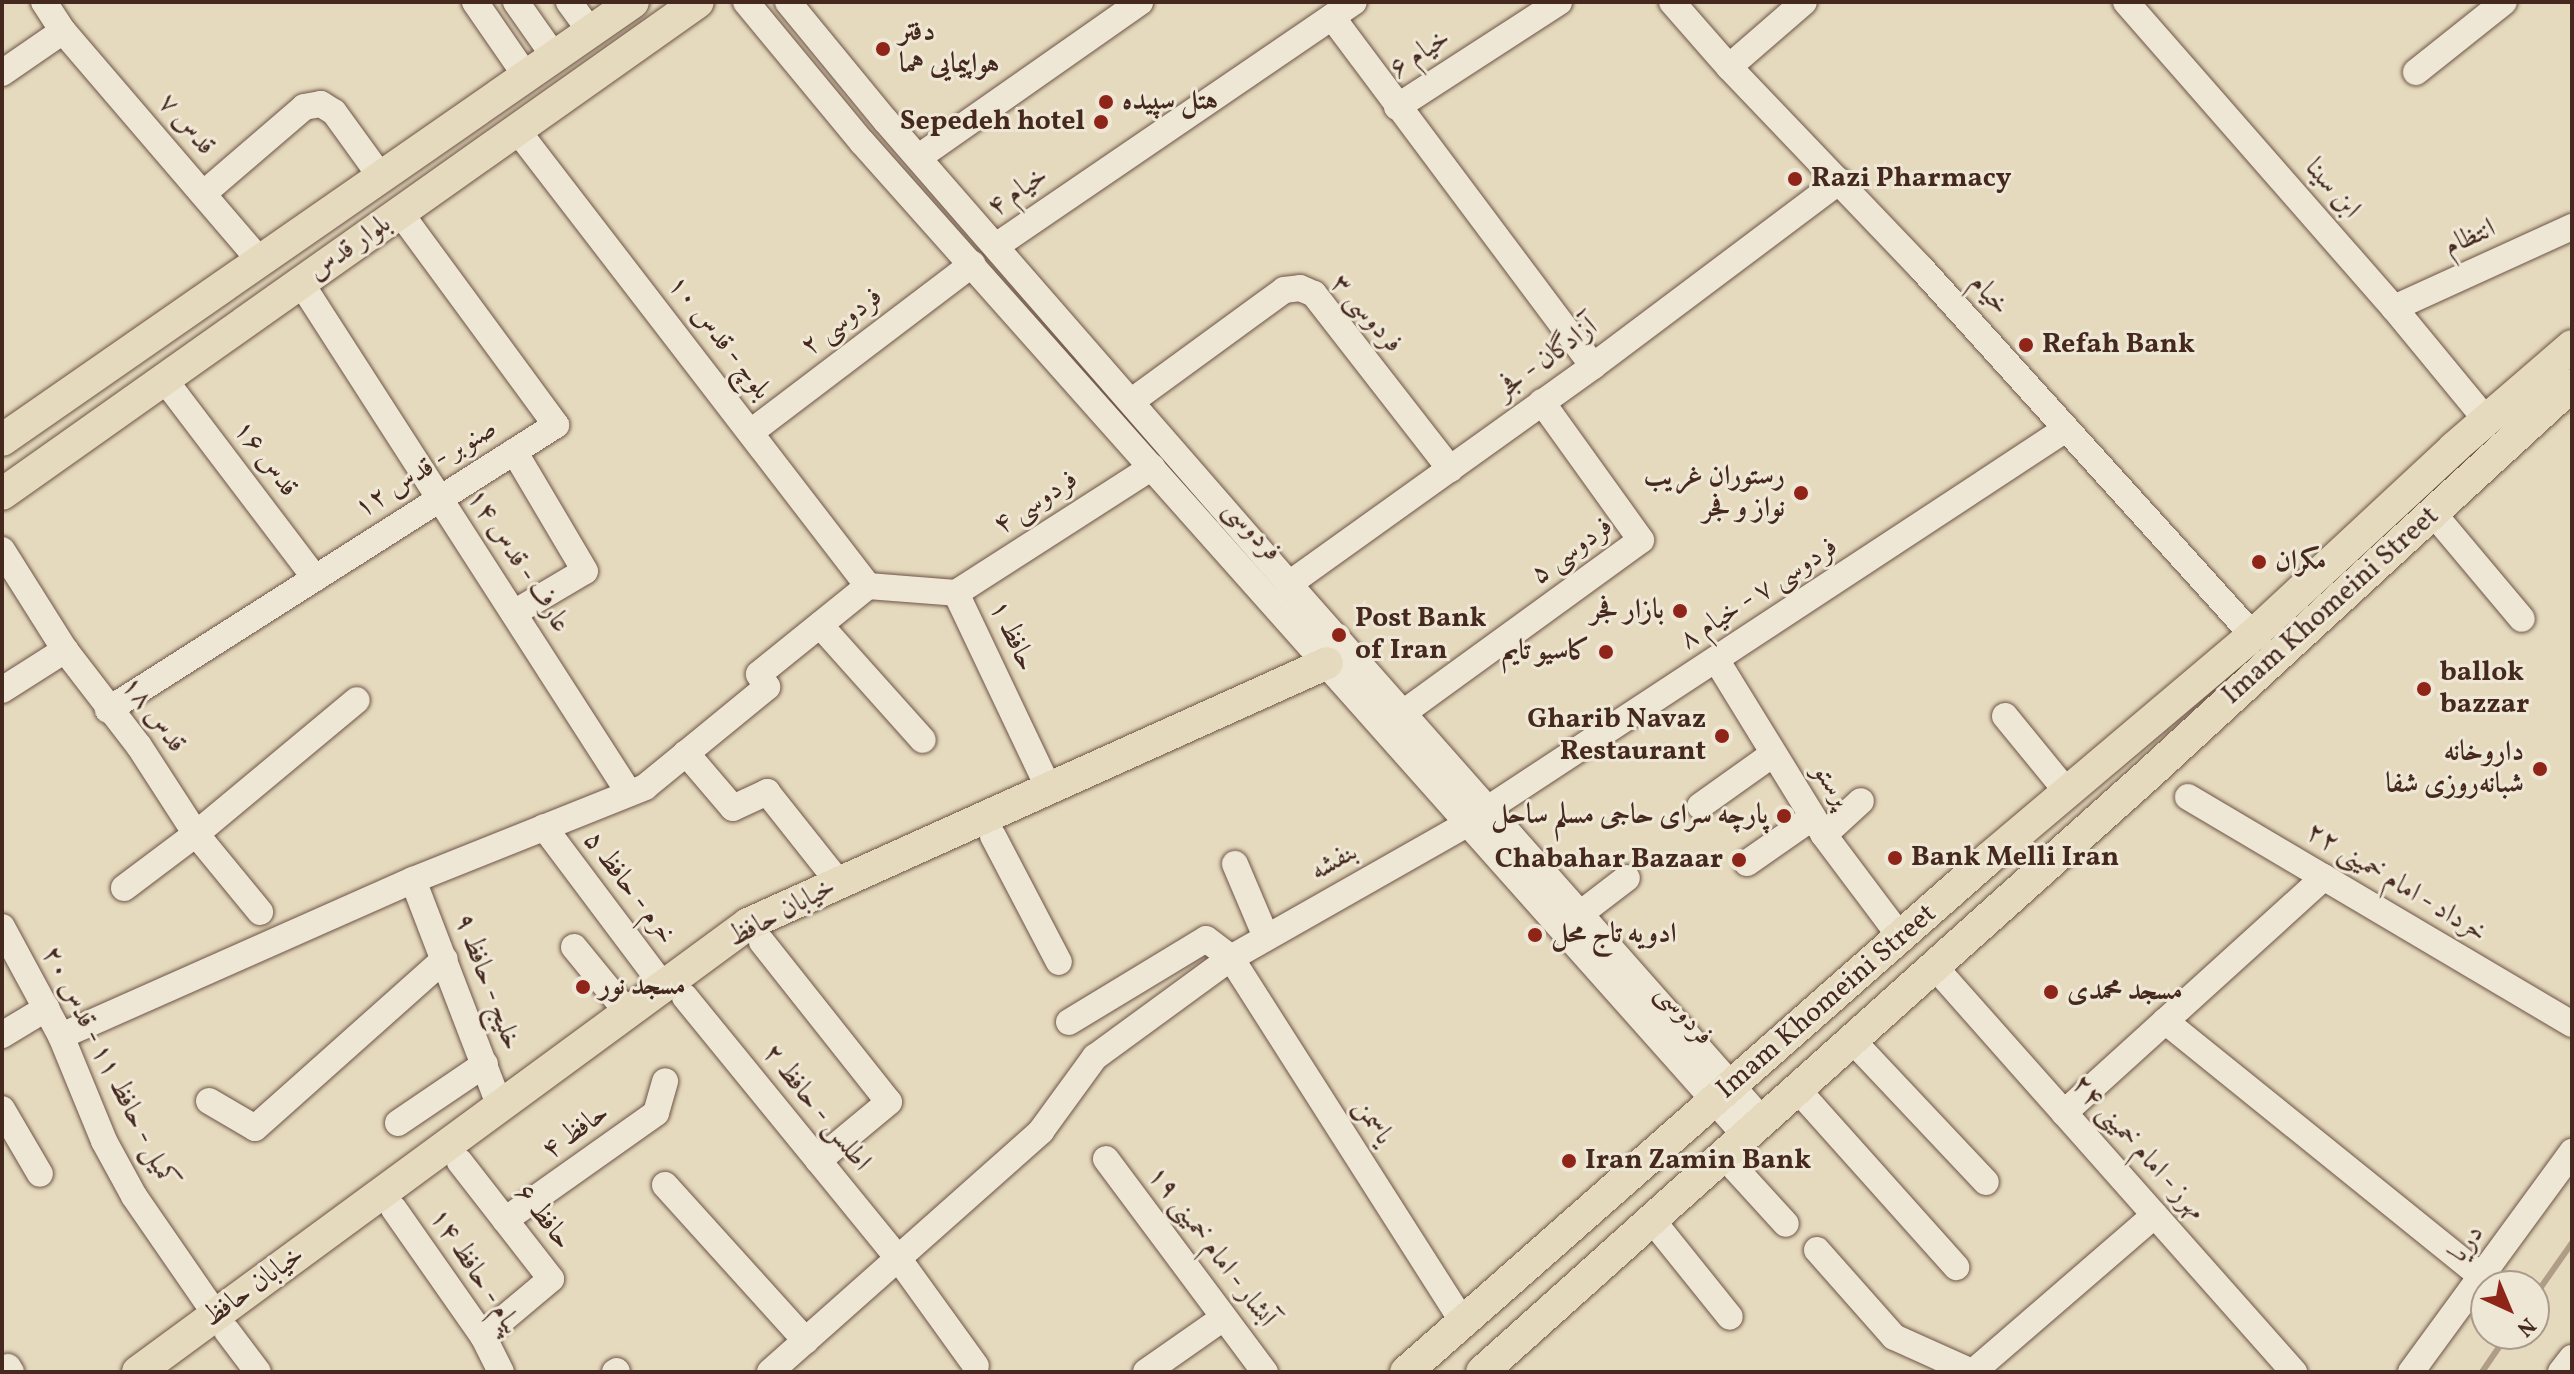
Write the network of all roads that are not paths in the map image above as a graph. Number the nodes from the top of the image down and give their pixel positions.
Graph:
1 (44, 2) edge
2 (475, 2) edge
3 (516, 2) edge
4 (569, 2) edge
5 (633, 2) edge
6 (698, 2) edge
7 (746, 2) edge
8 (788, 2) edge
9 (1140, 2) edge
10 (1354, 2) edge
11 (1559, 2) edge
12 (1672, 2) edge
13 (1804, 2) edge
14 (2126, 2) edge
15 (2504, 2) edge
16 (1332, 17) junction
17 (63, 31) junction
18 (590, 31) junction
19 (554, 56) junction
20 (1729, 67) junction
21 (2416, 72) dead end
22 (2, 73) edge
23 (526, 76) junction
24 (1397, 107) junction
25 (517, 130) junction
26 (919, 157) junction
27 (381, 177) junction
28 (1839, 181) junction
29 (203, 194) junction
30 (400, 213) junction
31 (2572, 227) edge
32 (996, 246) junction
33 (260, 261) junction
34 (972, 264) junction
35 (301, 283) junction
36 (2394, 308) junction
37 (2572, 346) edge
38 (1593, 366) junction
39 (164, 379) junction
40 (2572, 385) edge
41 (1132, 401) junction
42 (1542, 402) junction
43 (2487, 421) junction
44 (2066, 429) junction
45 (751, 432) junction
46 (2, 440) edge
47 (514, 451) junction
48 (1152, 467) junction
49 (1450, 469) junction
50 (2, 494) edge
51 (440, 498) junction
52 (2433, 513) junction
53 (2, 550) edge
54 (315, 578) junction
55 (1289, 584) junction
56 (868, 586) junction
57 (956, 593) junction
58 (514, 613) junction
59 (2522, 619) dead end
60 (820, 625) junction
61 (2253, 635) junction
62 (65, 650) junction
63 (1717, 661) junction
64 (1335, 672) junction
65 (2, 690) edge
66 (357, 700) dead end
67 (108, 710) junction
68 (1403, 713) junction
69 (2005, 716) dead end
70 (923, 740) dead end
71 (686, 753) junction
72 (1773, 754) junction
73 (1048, 787) junction
74 (629, 793) junction
75 (2068, 793) junction
76 (2188, 797) dead end
77 (1861, 801) dead end
78 (1700, 806) dead end
79 (1478, 816) junction
80 (1819, 826) junction
81 (544, 827) junction
82 (196, 834) junction
83 (993, 836) junction
84 (1747, 863) dead end
85 (1235, 864) dead end
86 (2324, 877) junction
87 (1627, 878) dead end
88 (413, 880) junction
89 (839, 883) junction
90 (124, 888) dead end
91 (260, 912) dead end
92 (1580, 914) junction
93 (2, 927) edge
94 (1266, 937) junction
95 (1902, 939) junction
96 (762, 942) junction
97 (574, 947) dead end
98 (1231, 958) junction
99 (445, 959) junction
100 (1059, 962) dead end
101 (1934, 966) junction
102 (675, 992) junction
103 (47, 1008) junction
104 (628, 1013) junction
105 (2165, 1021) junction
106 (1069, 1022) dead end
107 (2572, 1024) edge
108 (2, 1035) edge
109 (61, 1036) junction
110 (1852, 1040) junction
111 (485, 1064) junction
112 (665, 1081) dead end
113 (1797, 1089) junction
114 (1724, 1093) junction
115 (209, 1101) dead end
116 (500, 1107) junction
117 (2, 1109) edge
118 (2064, 1113) junction
119 (398, 1123) dead end
120 (1744, 1137) junction
121 (2572, 1152) edge
122 (1106, 1159) dead end
123 (818, 1161) junction
124 (460, 1162) junction
125 (40, 1174) dead end
126 (1986, 1182) dead end
127 (665, 1185) dead end
128 (1601, 1199) junction
129 (394, 1209) junction
130 (2155, 1215) junction
131 (505, 1220) junction
132 (1786, 1224) dead end
133 (1644, 1228) junction
134 (1817, 1250) dead end
135 (898, 1258) junction
136 (1956, 1267) dead end
137 (2473, 1270) edge
138 (2487, 1270) edge
139 (2470, 1293) edge
140 (1730, 1317) dead end
141 (1223, 1318) junction
142 (1462, 1321) junction
143 (222, 1323) junction
144 (483, 1336) junction
145 (806, 1341) junction
146 (2572, 1358) edge
147 (976, 1366) dead end
148 (1497, 1367) edge
149 (138, 1372) edge
150 (172, 1372) edge
151 (258, 1372) edge
152 (501, 1372) edge
153 (770, 1372) edge
154 (1146, 1372) edge
155 (1265, 1372) edge
156 (1406, 1372) edge
157 (1973, 1372) edge
158 (2294, 1372) edge
159 (2411, 1372) edge
160 (2561, 1372) edge

1 - 17 street, قدس ۷
2 - 23 street
3 - 19 street
4 - 18 street
5 - 18 main road, بلوار قدس
6 - 25 main road, بلوار قدس
7 - 34 street, فردوسی
8 - 26 street, فردوسی
9 - 26 street
10 - 16 street, خیام ۴
11 - 24 street, خیام ۶
12 - 20 street, خیام
13 - 20 street
14 - 36 street, ابن سینا
15 - 21 street
16 - 24 street
16 - 32 street, خیام ۴
17 - 22 street
17 - 29 street, قدس ۷
18 - 19 main road, بلوار قدس
19 - 23 main road, بلوار قدس
20 - 28 street, خیام
23 - 27 main road, بلوار قدس
24 - 38 street
25 - 30 main road, بلوار قدس
25 - 45 street, بلوچ - قدس ۱۰
26 - 32 street, فردوسی
27 - 29 street
27 - 33 main road, بلوار قدس
28 - 38 street, آزادگان - فجر
28 - 44 street, خیام
29 - 33 street, قدس ۷
30 - 35 main road, بلوار قدس
30 - 47 street, صنوبر - قدس ۱۲
31 - 36 street, انتظام
32 - 41 street, فردوسی
33 - 46 main road, بلوار قدس
34 - 45 street, فردوسی ۲
34 - 48 street, فردوسی
35 - 39 main road, بلوار قدس
35 - 51 street, عارف - قدس ۱۴
36 - 43 street, ابن سینا
37 - 43 main road, Imam Khomeini Street
38 - 42 street, آزادگان - فجر
39 - 50 main road, بلوار قدس
39 - 54 street, قدس ۱۶
40 - 52 main road, Imam Khomeini Street
41 - 49 street, فردوسی ۳
41 - 55 street, فردوسی
42 - 49 street, آزادگان - فجر
42 - 68 street, فردوسی ۵
43 - 61 main road, Imam Khomeini Street
44 - 61 street, خیام
44 - 63 street, فردوسی ۷ - خیام ۸
45 - 56 street, بلوچ - قدس ۱۰
47 - 51 street, صنوبر - قدس ۱۲
47 - 58 street
48 - 57 street, فردوسی ۴
48 - 64 street, فردوسی
49 - 55 street, آزادگان - فجر
51 - 54 street, صنوبر - قدس ۱۲
51 - 58 street, عارف - قدس ۱۴
52 - 59 street
52 - 101 main road, Imam Khomeini Street
53 - 62 street, قدس ۱۸
54 - 67 street, صنوبر - قدس ۱۲
55 - 68 street, فردوسی
56 - 57 street, حافظ ۱
56 - 60 street
57 - 73 street, حافظ ۱
58 - 74 street, عارف - قدس ۱۴
60 - 70 street
60 - 71 street
61 - 75 main road, Imam Khomeini Street
62 - 65 street
62 - 67 street, قدس ۱۸
63 - 72 street, پرستو
63 - 79 street, فردوسی ۷ - خیام ۸
64 - 73 main road, خیابان حافظ
64 - 79 street, فردوسی
64 - 83 main road, خیابان حافظ
66 - 82 street
67 - 82 street, قدس ۱۸
68 - 79 street, فردوسی
69 - 75 street
71 - 74 street
71 - 89 street
72 - 78 street
72 - 80 street, پرستو
73 - 89 main road, خیابان حافظ
74 - 81 street
75 - 95 main road, Imam Khomeini Street
76 - 86 street, خرداد - امام خمینی ۲۲
77 - 80 street
79 - 92 street, فردوسی
79 - 94 street, بنفشه
79 - 114 street, فردوسی
80 - 84 street
80 - 95 street, پرستو
81 - 88 street
81 - 102 street, خرم - حافظ ۵
82 - 90 street
82 - 91 street, قدس ۱۸
83 - 96 main road, خیابان حافظ
83 - 100 street
85 - 94 street
86 - 105 street
86 - 107 street, خرداد - امام خمینی ۲۲
87 - 92 street
88 - 99 street, خلیج - حافظ ۹
88 - 109 street
89 - 102 main road, خیابان حافظ
92 - 114 street, فردوسی
93 - 103 street, کمیل - حافظ ۱۱ - قدس ۲۰
94 - 98 street, بنفشه
95 - 114 main road, Imam Khomeini Street
96 - 102 main road, خیابان حافظ
96 - 123 street
97 - 104 street
98 - 106 street
98 - 135 street, بنفشه
98 - 142 street, یاسمن
99 - 111 street, خلیج - حافظ ۹
99 - 115 street
101 - 110 main road, Imam Khomeini Street
101 - 118 street, مهرز - امام خمینی ۲۴
102 - 104 main road, خیابان حافظ
102 - 123 street, اطلس - حافظ ۲
102 - 124 main road, خیابان حافظ
103 - 108 street
103 - 109 street, کمیل - حافظ ۱۱ - قدس ۲۰
104 - 116 main road, خیابان حافظ
105 - 118 street
105 - 137 street
109 - 143 street, کمیل - حافظ ۱۱ - قدس ۲۰
110 - 113 main road, Imam Khomeini Street
110 - 126 street
111 - 116 street, خلیج - حافظ ۹
111 - 119 street
112 - 131 street, حافظ ۴
113 - 120 main road, Imam Khomeini Street
113 - 136 street
114 - 120 street
114 - 128 main road, Imam Khomeini Street
116 - 143 main road, خیابان حافظ
117 - 125 street
118 - 130 street, مهرز - امام خمینی ۲۴
120 - 132 street
120 - 133 main road, Imam Khomeini Street
121 - 138 street, دریا
122 - 141 street, آبشار - امام خمینی ۱۹
123 - 135 street, اطلس - حافظ ۲
124 - 129 main road, خیابان حافظ
124 - 131 street, حافظ ۶
127 - 145 street
128 - 133 main road
128 - 142 main road, Imam Khomeini Street
129 - 143 main road, خیابان حافظ
129 - 144 street, پیام - حافظ ۱۴
130 - 157 street
130 - 158 street, مهرز - امام خمینی ۲۴
131 - 144 street, حافظ ۶
133 - 140 street
133 - 148 main road, Imam Khomeini Street
134 - 157 street
135 - 145 street, بنفشه
135 - 147 street, اطلس - حافظ ۲
139 - 159 street, دریا
141 - 154 street
141 - 155 street, آبشار - امام خمینی ۱۹
142 - 156 main road, Imam Khomeini Street
143 - 149 main road, خیابان حافظ
143 - 150 main road, خیابان حافظ
143 - 151 street, کمیل - حافظ ۱۱ - قدس ۲۰
144 - 152 street, پیام - حافظ ۱۴
145 - 153 street, بنفشه
146 - 160 street

